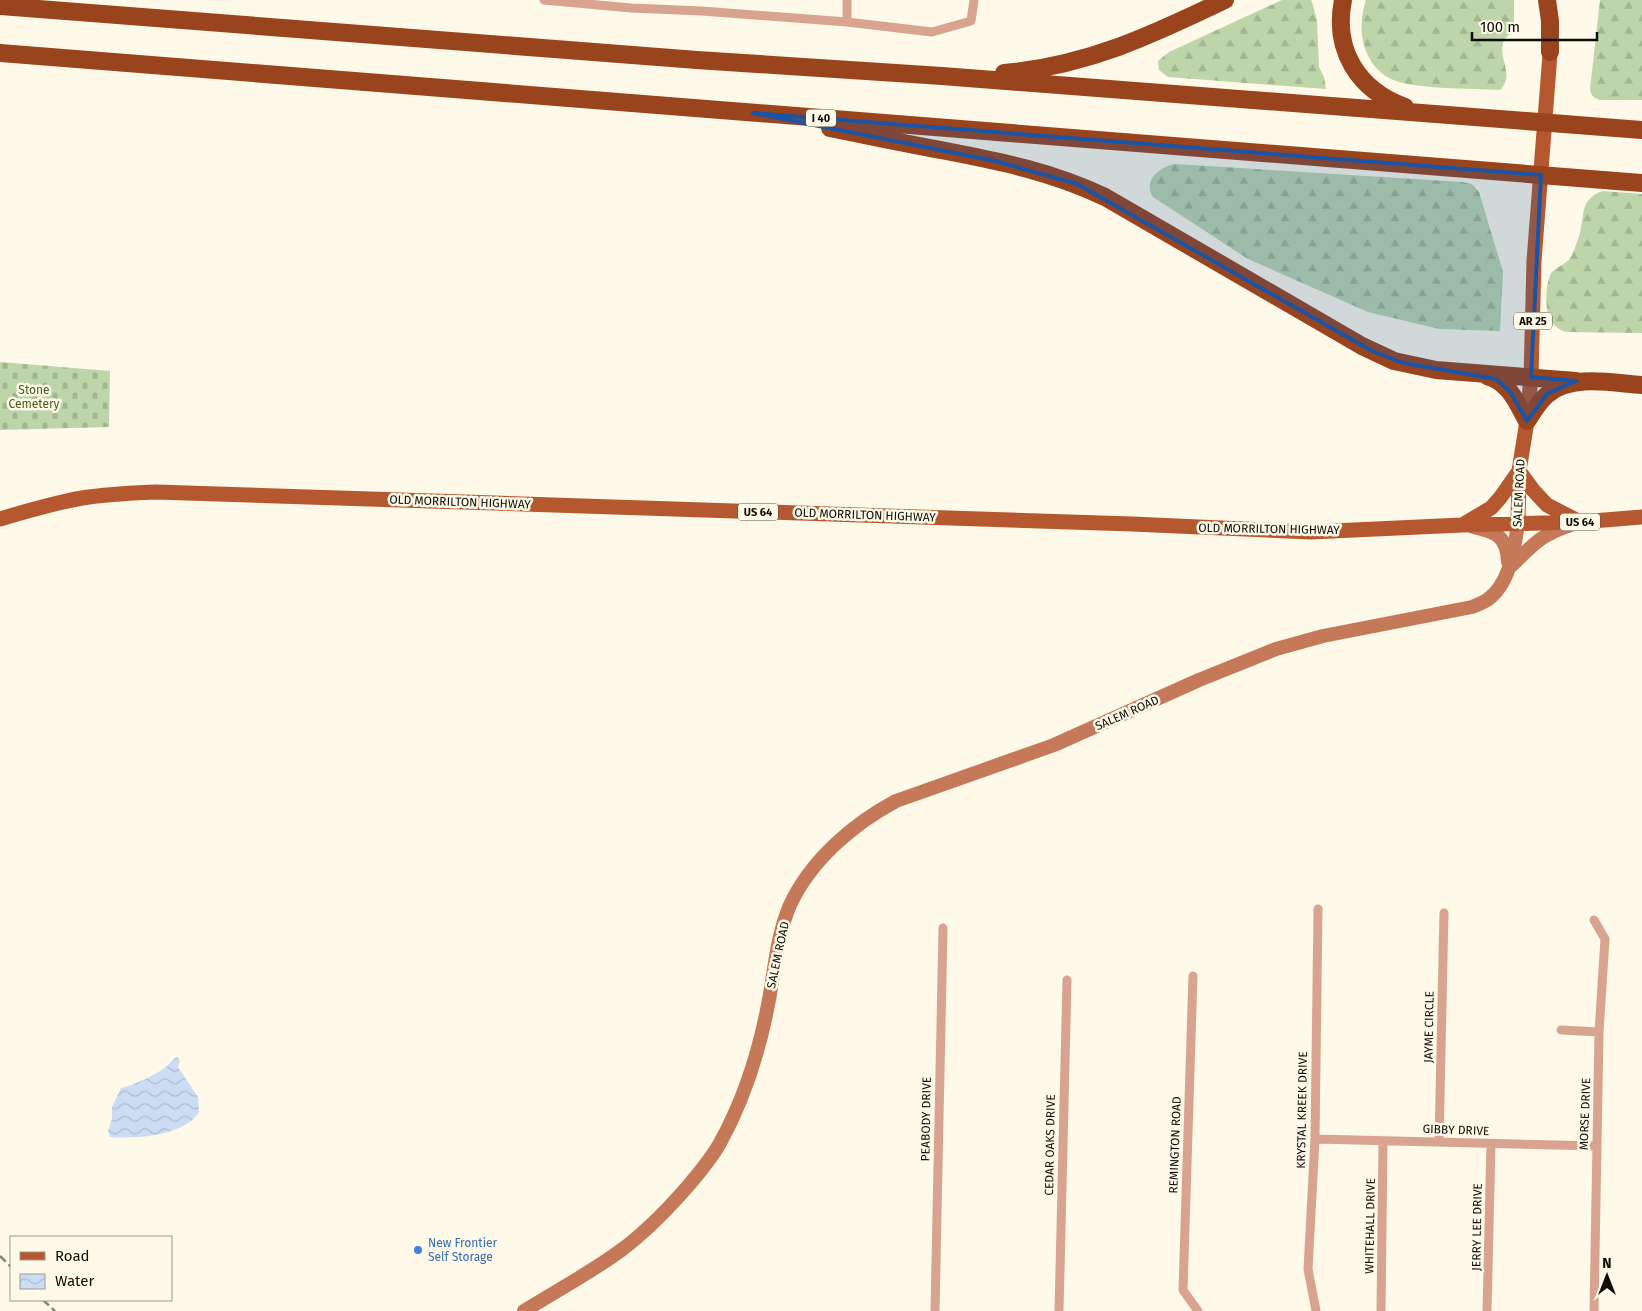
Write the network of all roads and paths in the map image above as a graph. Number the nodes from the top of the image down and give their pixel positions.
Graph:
1 (544, 0) edge
2 (847, 0) edge
3 (974, 0) edge
4 (1225, 0) edge
5 (1343, 0) edge
6 (1547, 0) edge
7 (1554, 0) edge
8 (0, 6) edge
9 (847, 22) junction
10 (1550, 52) junction
11 (0, 53) edge
12 (942, 76) junction
13 (753, 113) junction
14 (1427, 113) junction
15 (1642, 130) edge
16 (1642, 183) edge
17 (1467, 372) junction
18 (1532, 377) junction
19 (1576, 381) junction
20 (1642, 384) edge
21 (1527, 421) junction
22 (1519, 471) junction
23 (1642, 518) edge
24 (0, 519) edge
25 (1580, 522) junction
26 (1518, 524) junction
27 (1462, 525) junction
28 (1508, 570) junction
29 (1318, 909) dead end
30 (1444, 913) dead end
31 (1594, 920) dead end
32 (943, 928) dead end
33 (1192, 976) dead end
34 (1067, 980) dead end
35 (1560, 1030) dead end
36 (1600, 1032) junction
37 (1315, 1139) junction
38 (1383, 1141) junction
39 (1439, 1142) junction
40 (1491, 1144) junction
41 (1596, 1146) junction
42 (524, 1311) edge
43 (935, 1311) edge
44 (1059, 1311) edge
45 (1198, 1311) edge
46 (1316, 1311) edge
47 (1381, 1311) edge
48 (1487, 1311) edge
49 (1594, 1311) edge

1 - 9 street
2 - 9 street
3 - 9 street
4 - 12 highway
5 - 14 highway
6 - 10 highway
7 - 10 main road, AR 25
8 - 12 highway
10 - 18 main road, SALEM ROAD / AR 25
11 - 13 highway, I 40
12 - 14 highway
13 - 16 highway, I 40
13 - 17 highway
14 - 15 highway
17 - 18 highway
17 - 21 highway
18 - 19 highway
18 - 21 main road, SALEM ROAD / AR 25
19 - 20 highway
19 - 21 highway
21 - 22 main road, SALEM ROAD / AR 25
22 - 25 main road
22 - 26 main road, SALEM ROAD / AR 25
22 - 27 main road
23 - 25 main road, OLD MORRILTON HIGHWAY / US 64
24 - 27 main road, OLD MORRILTON HIGHWAY / US 64
25 - 26 main road, OLD MORRILTON HIGHWAY / US 64
25 - 28 main road
26 - 27 main road, OLD MORRILTON HIGHWAY / US 64
26 - 28 main road, SALEM ROAD
27 - 28 main road
28 - 42 main road, SALEM ROAD
29 - 37 street, KRYSTAL KREEK DRIVE
30 - 39 street, JAYME CIRCLE
31 - 36 street, MORSE DRIVE
32 - 43 street, PEABODY DRIVE
33 - 45 street, REMINGTON ROAD
34 - 44 street, CEDAR OAKS DRIVE
35 - 36 street
36 - 41 street, MORSE DRIVE
37 - 38 street, GIBBY DRIVE
37 - 46 street, KRYSTAL KREEK DRIVE
38 - 39 street, GIBBY DRIVE
38 - 47 street, WHITEHALL DRIVE
39 - 40 street, GIBBY DRIVE
40 - 41 street, GIBBY DRIVE
40 - 48 street, JERRY LEE DRIVE
41 - 49 street, MORSE DRIVE

